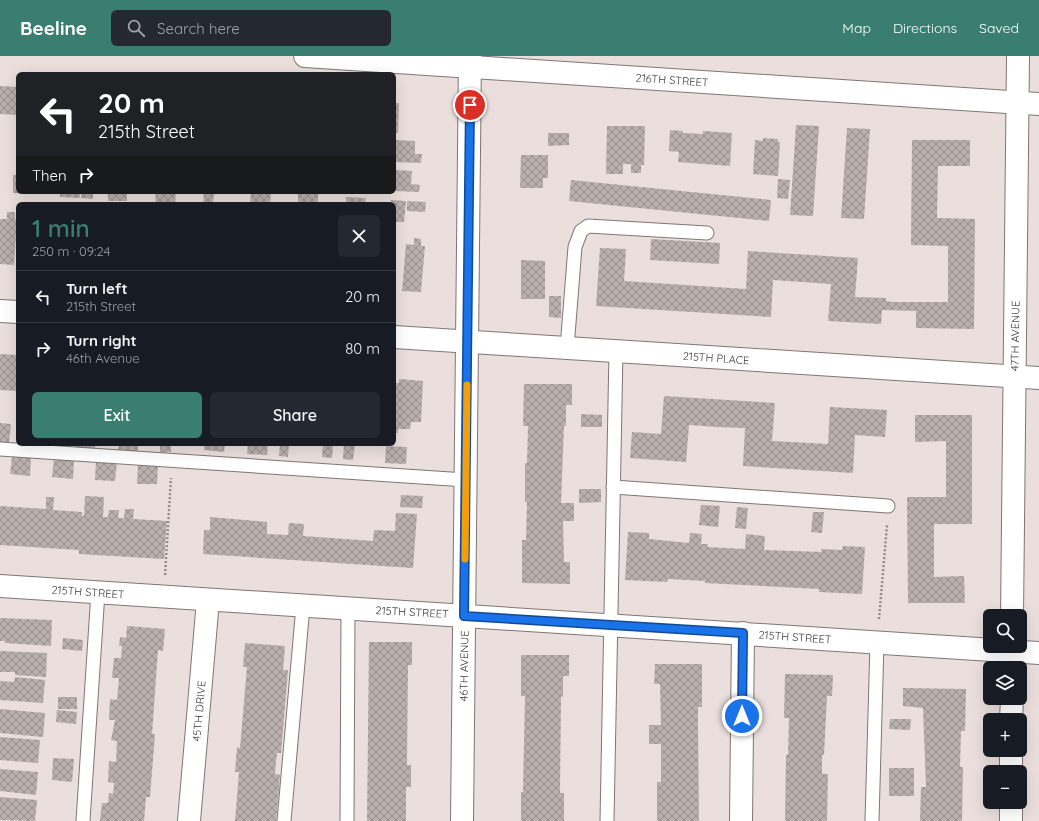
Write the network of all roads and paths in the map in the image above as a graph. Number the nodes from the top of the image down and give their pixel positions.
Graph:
1 (305, 56) edge
2 (1018, 56) edge
3 (470, 61) edge
4 (1018, 102) junction
5 (1039, 104) edge
6 (707, 233) dead end
7 (0, 311) edge
8 (16, 312) edge
9 (396, 337) edge
10 (467, 342) junction
11 (567, 348) junction
12 (616, 351) junction
13 (1015, 377) junction
14 (1039, 378) edge
15 (0, 449) edge
16 (172, 461) junction
17 (466, 480) junction
18 (613, 487) junction
19 (888, 506) joint
20 (0, 586) edge
21 (98, 592) junction
22 (164, 597) junction
23 (208, 600) junction
24 (302, 606) junction
25 (348, 608) junction
26 (1012, 609) edge
27 (464, 616) junction
28 (611, 624) junction
29 (743, 633) junction
30 (877, 643) junction
31 (1039, 653) edge
32 (1012, 655) edge
33 (1011, 809) edge
34 (83, 821) edge
35 (189, 821) edge
36 (284, 821) edge
37 (347, 821) edge
38 (462, 821) edge
39 (607, 821) edge
40 (741, 821) edge
41 (872, 821) edge
42 (1011, 821) edge

1 - 3 street, 216TH STREET
2 - 4 street, 47TH AVENUE
3 - 4 street, 216TH STREET
3 - 10 street, 46TH AVENUE
4 - 5 street, 216TH STREET
4 - 13 street, 47TH AVENUE
6 - 11 lane
7 - 8 street
9 - 10 street, 215TH PLACE
10 - 11 street, 215TH PLACE
10 - 17 street, 46TH AVENUE
11 - 12 street, 215TH PLACE
12 - 13 street, 215TH PLACE
12 - 18 lane
13 - 14 street, 215TH PLACE
13 - 26 street, 47TH AVENUE
15 - 16 lane
16 - 17 lane
16 - 22 path
17 - 27 street, 46TH AVENUE
18 - 19 lane
18 - 28 lane
19 - 30 path
20 - 21 street, 215TH STREET
21 - 22 street, 215TH STREET
21 - 34 lane
22 - 23 street, 215TH STREET
23 - 24 street, 215TH STREET
23 - 35 street, 45TH DRIVE
24 - 25 street, 215TH STREET
24 - 36 lane
25 - 27 street, 215TH STREET
25 - 37 lane
27 - 28 street, 215TH STREET
27 - 38 street, 46TH AVENUE
28 - 29 street, 215TH STREET
28 - 39 lane
29 - 30 street, 215TH STREET
29 - 40 street
30 - 32 street, 215TH STREET
30 - 41 lane
31 - 32 street, 215TH STREET
33 - 42 street

